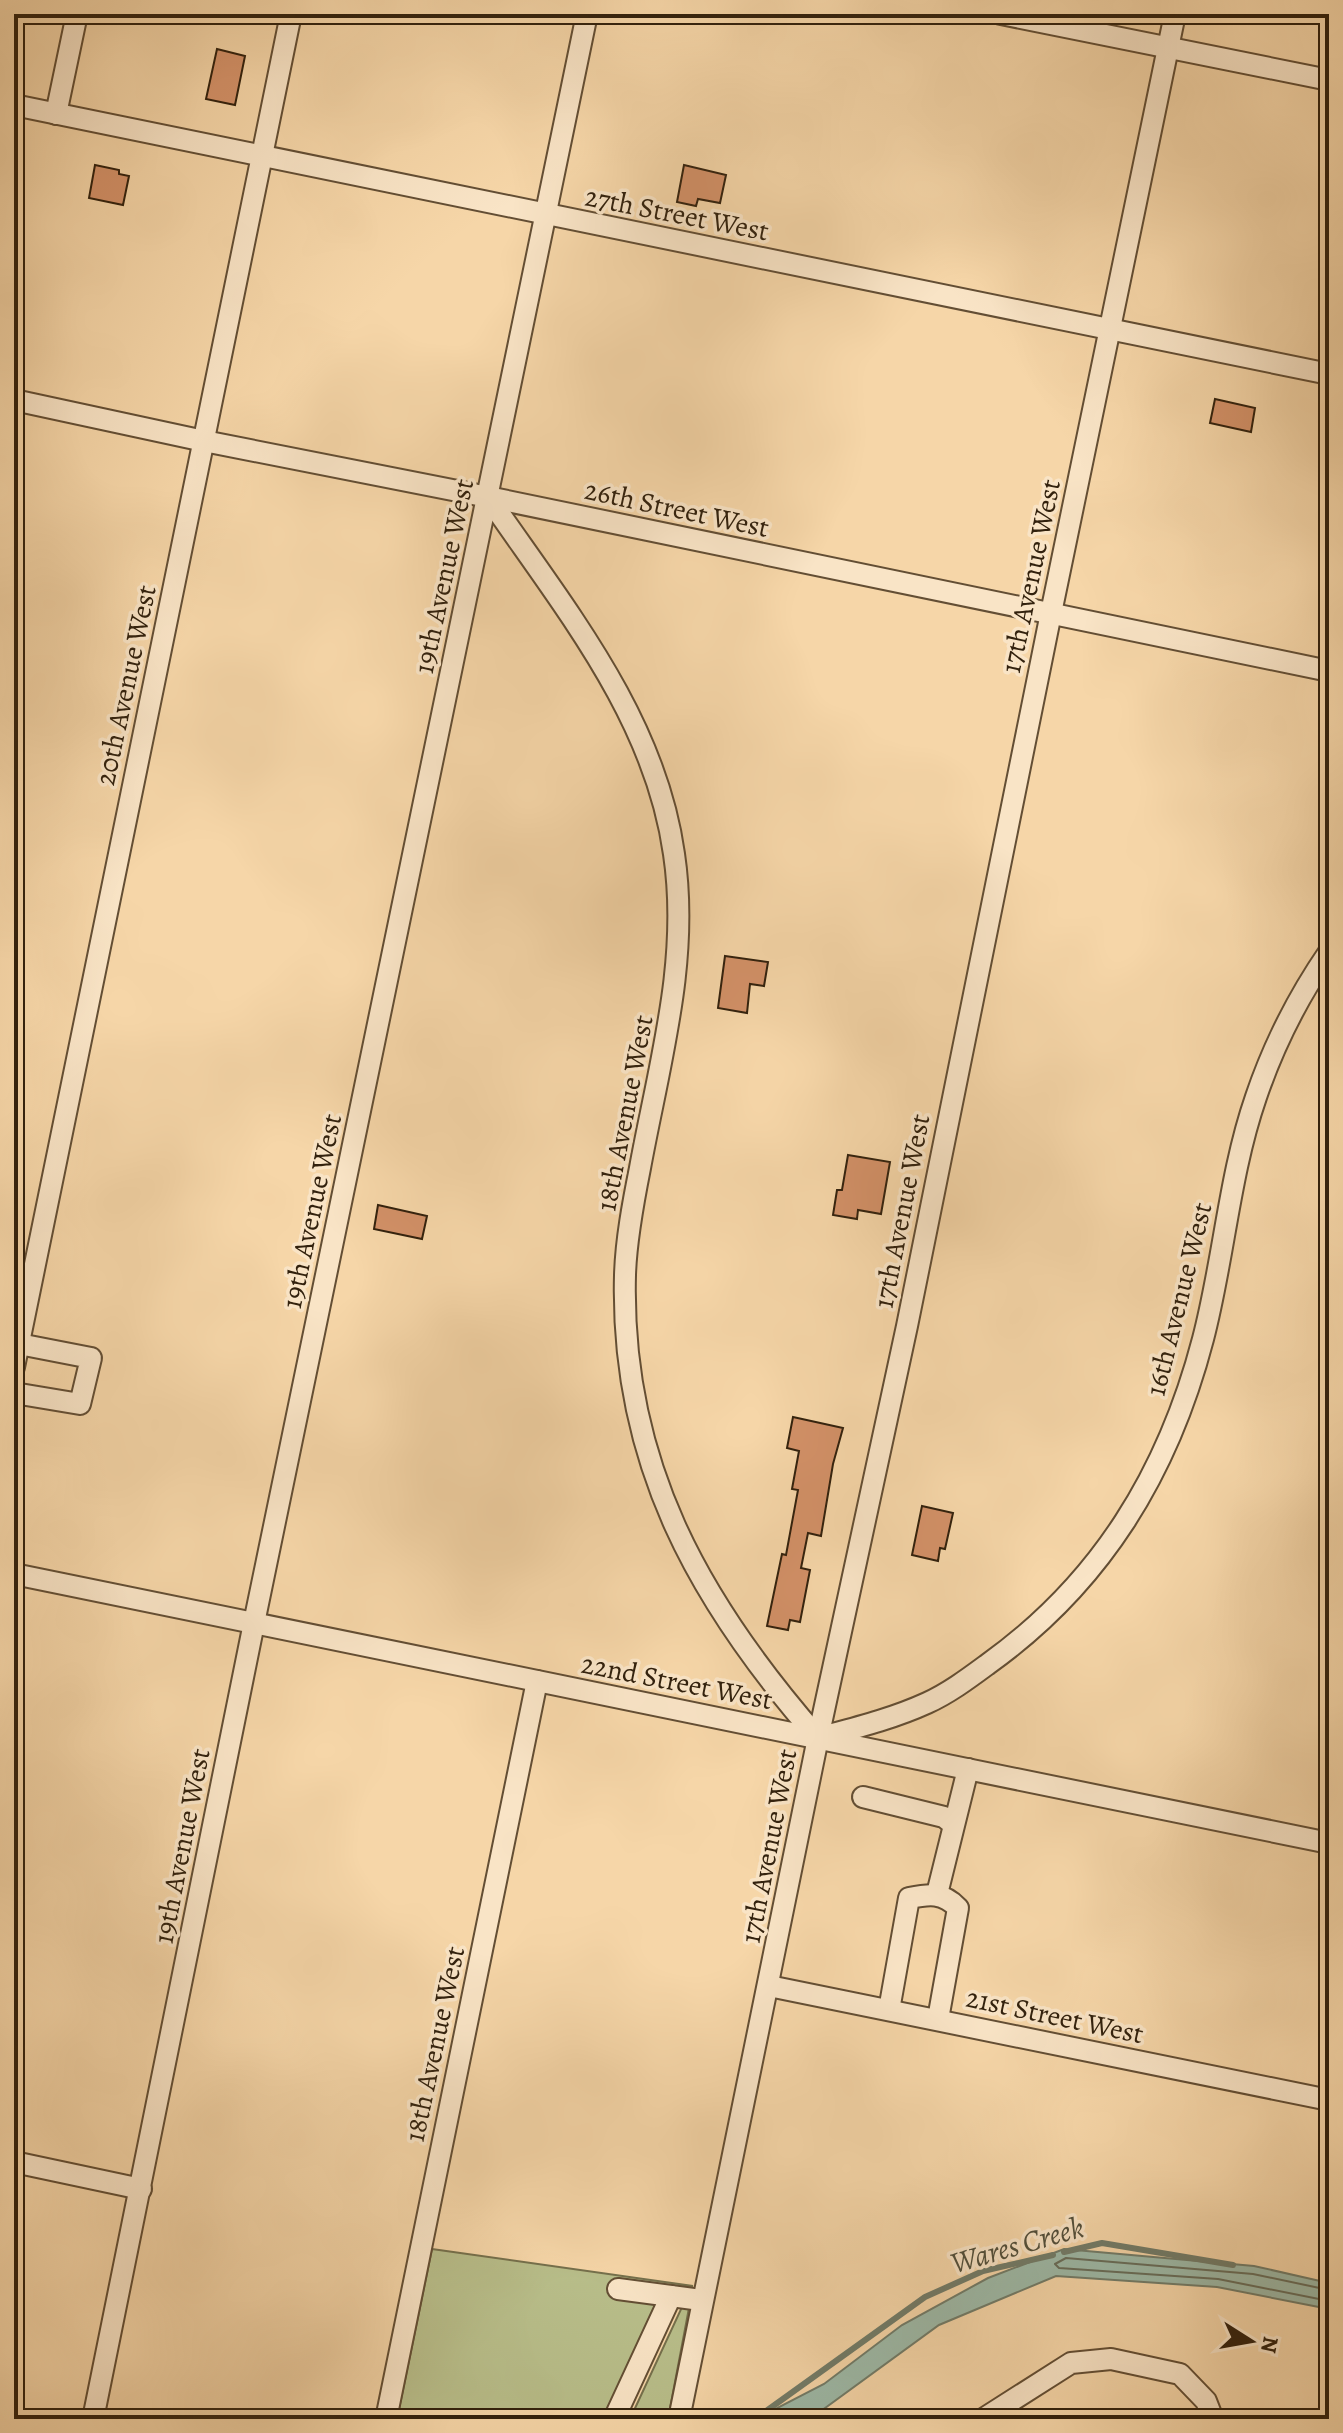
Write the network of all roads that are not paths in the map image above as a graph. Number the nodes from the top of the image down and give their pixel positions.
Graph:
1 (77, 14) edge
2 (291, 14) edge
3 (587, 14) edge
4 (1001, 14) edge
5 (1175, 14) edge
6 (1168, 48) junction
7 (1329, 80) edge
8 (14, 105) edge
9 (56, 114) junction
10 (262, 156) junction
11 (545, 215) junction
12 (1110, 330) junction
13 (1329, 374) edge
14 (14, 400) edge
15 (204, 441) junction
16 (488, 497) junction
17 (1051, 613) junction
18 (1329, 671) edge
19 (1329, 952) edge
20 (19, 1344) junction
21 (14, 1367) edge
22 (14, 1393) edge
23 (14, 1574) edge
24 (254, 1623) junction
25 (537, 1681) junction
26 (818, 1738) junction
27 (968, 1769) junction
28 (863, 1797) dead end
29 (953, 1824) junction
30 (1329, 1843) edge
31 (937, 1894) junction
32 (769, 1986) junction
33 (889, 2010) junction
34 (938, 2019) junction
35 (1329, 2100) edge
36 (14, 2162) edge
37 (141, 2189) junction
38 (618, 2289) dead end
39 (671, 2296) junction
40 (701, 2300) junction
41 (93, 2419) edge
42 (386, 2419) edge
43 (614, 2419) edge
44 (679, 2419) edge
45 (983, 2419) edge
46 (1213, 2419) edge

1 - 9 street
2 - 10 street, 20th Avenue West
3 - 11 street, 19th Avenue West
4 - 6 street
5 - 6 street, 17th Avenue West
6 - 7 street
6 - 12 street, 17th Avenue West
8 - 9 street, 27th Street West
9 - 10 street, 27th Street West
10 - 11 street, 27th Street West
10 - 15 street, 20th Avenue West
11 - 12 street, 27th Street West
11 - 16 street, 19th Avenue West
12 - 13 street, 27th Street West
12 - 17 street, 17th Avenue West
14 - 15 street, 26th Street West
15 - 16 street, 26th Street West
15 - 20 street, 20th Avenue West
16 - 17 street, 26th Street West
16 - 24 street, 19th Avenue West
16 - 26 street, 18th Avenue West
17 - 18 street, 26th Street West
17 - 26 street, 17th Avenue West
19 - 26 street, 16th Avenue West
20 - 21 street, 20th Avenue West
20 - 22 street
23 - 24 street, 22nd Street West
24 - 25 street, 22nd Street West
24 - 37 street, 19th Avenue West
25 - 26 street, 22nd Street West
25 - 42 street, 18th Avenue West
26 - 27 street, 22nd Street West
26 - 32 street, 17th Avenue West
27 - 29 street
27 - 30 street, 22nd Street West
28 - 29 street
29 - 31 street
31 - 33 street
31 - 34 street
32 - 33 street, 21st Street West
32 - 40 street, 17th Avenue West
33 - 34 street, 21st Street West
34 - 35 street, 21st Street West
36 - 37 street
37 - 41 street, 19th Avenue West
38 - 39 street
39 - 40 street
39 - 43 street
40 - 44 street, 17th Avenue West
45 - 46 street

